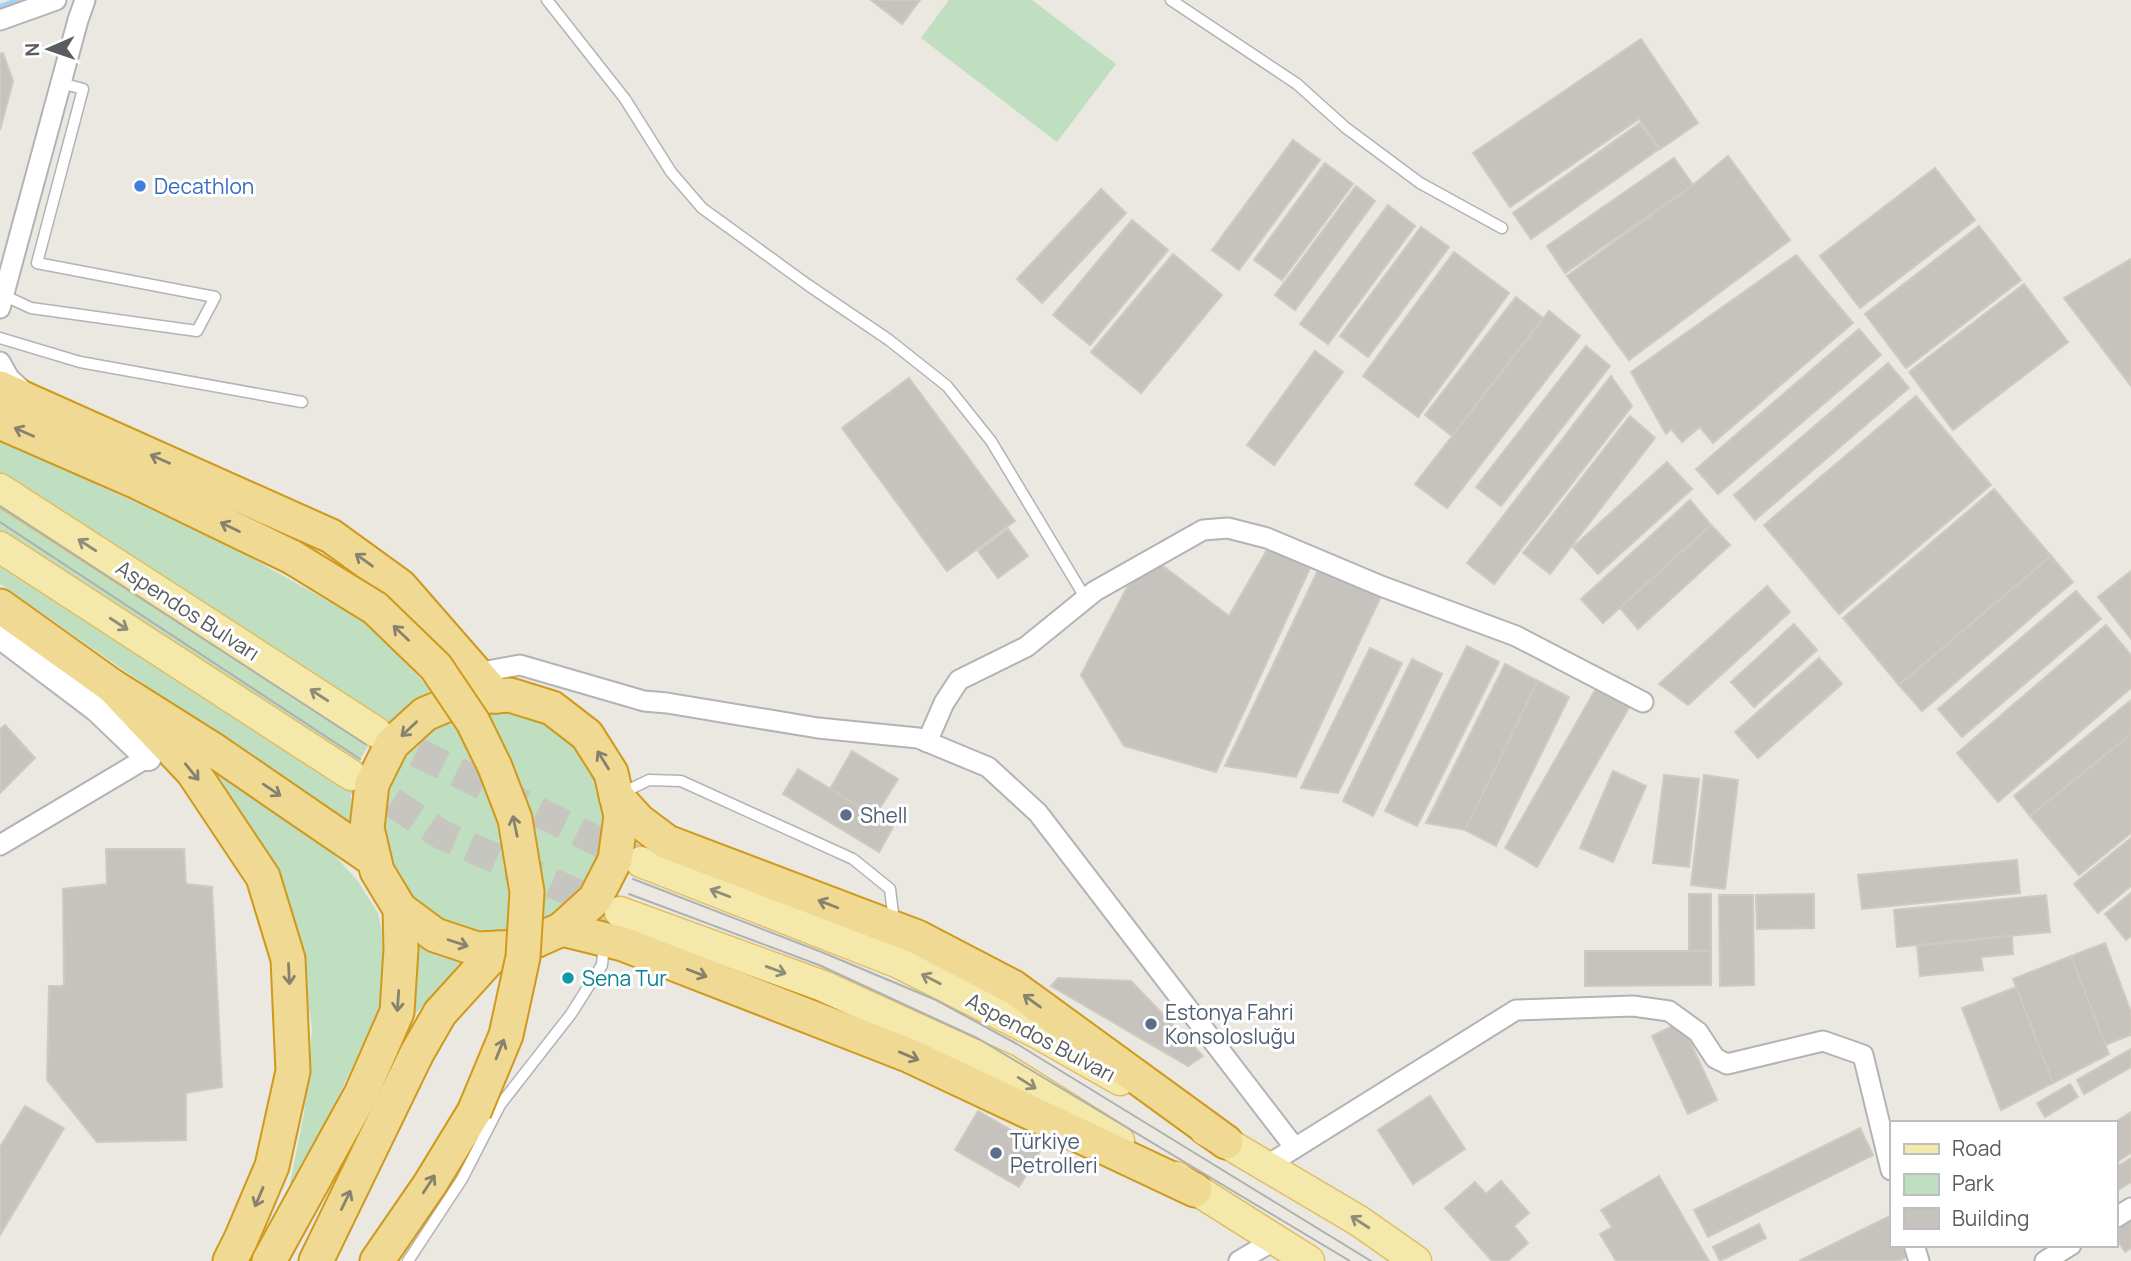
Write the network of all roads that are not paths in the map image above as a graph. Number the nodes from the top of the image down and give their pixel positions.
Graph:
1 (56, 0) edge
2 (85, 0) edge
3 (547, 0) edge
4 (1171, 0) edge
5 (0, 20) edge
6 (61, 83) junction
7 (1502, 228) dead end
8 (2, 302) edge
9 (0, 338) edge
10 (0, 362) edge
11 (0, 388) edge
12 (302, 402) dead end
13 (39, 405) junction
14 (0, 422) edge
15 (0, 489) edge
16 (0, 547) edge
17 (1086, 599) junction
18 (0, 606) edge
19 (0, 635) edge
20 (486, 685) junction
21 (112, 686) junction
22 (1643, 702) dead end
23 (376, 732) tunnel mouth
24 (927, 742) junction
25 (148, 757) joint
26 (351, 775) tunnel mouth
27 (616, 796) junction
28 (0, 845) edge
29 (374, 859) junction
30 (641, 862) tunnel mouth
31 (400, 909) junction
32 (612, 926) junction
33 (562, 929) junction
34 (895, 929) junction
35 (499, 948) junction
36 (1226, 1142) junction
37 (1295, 1148) junction
38 (1266, 1166) junction
39 (1890, 1166) edge
40 (1195, 1190) joint
41 (1275, 1240) junction
42 (2068, 1247) edge
43 (230, 1261) edge
44 (269, 1261) edge
45 (316, 1261) edge
46 (377, 1261) edge
47 (408, 1261) edge
48 (1240, 1261) edge
49 (1309, 1261) edge
50 (1416, 1261) edge
51 (2045, 1261) edge

1 - 5 street
2 - 6 street
3 - 17 lane
4 - 7 lane
6 - 8 street
6 - 8 lane
9 - 12 lane
10 - 13 street
11 - 13 highway
20 -> 13 highway
46 -> 14 highway, bridge
23 -> 15 main road, Aspendos Bulvarı
16 -> 26 main road
17 - 22 street
17 - 24 street
18 - 21 highway
19 - 25 street
20 - 24 street
27 -> 20 highway
20 -> 29 highway
21 -> 29 highway
21 -> 43 highway
24 - 37 street
25 - 28 street
27 - 33 highway
34 -> 27 highway
27 - 34 lane
29 - 31 highway
36 -> 30 main road, Aspendos Bulvarı
31 -> 35 highway
31 -> 44 highway
32 - 33 highway
32 -> 40 highway
32 - 47 lane
33 - 35 highway
36 -> 34 highway
45 -> 35 highway
36 - 38 main road, Aspendos Bulvarı
37 - 38 street
37 - 39 street
50 -> 38 main road, Aspendos Bulvarı
40 - 41 main road
41 - 48 street
41 - 49 main road
42 - 51 street

